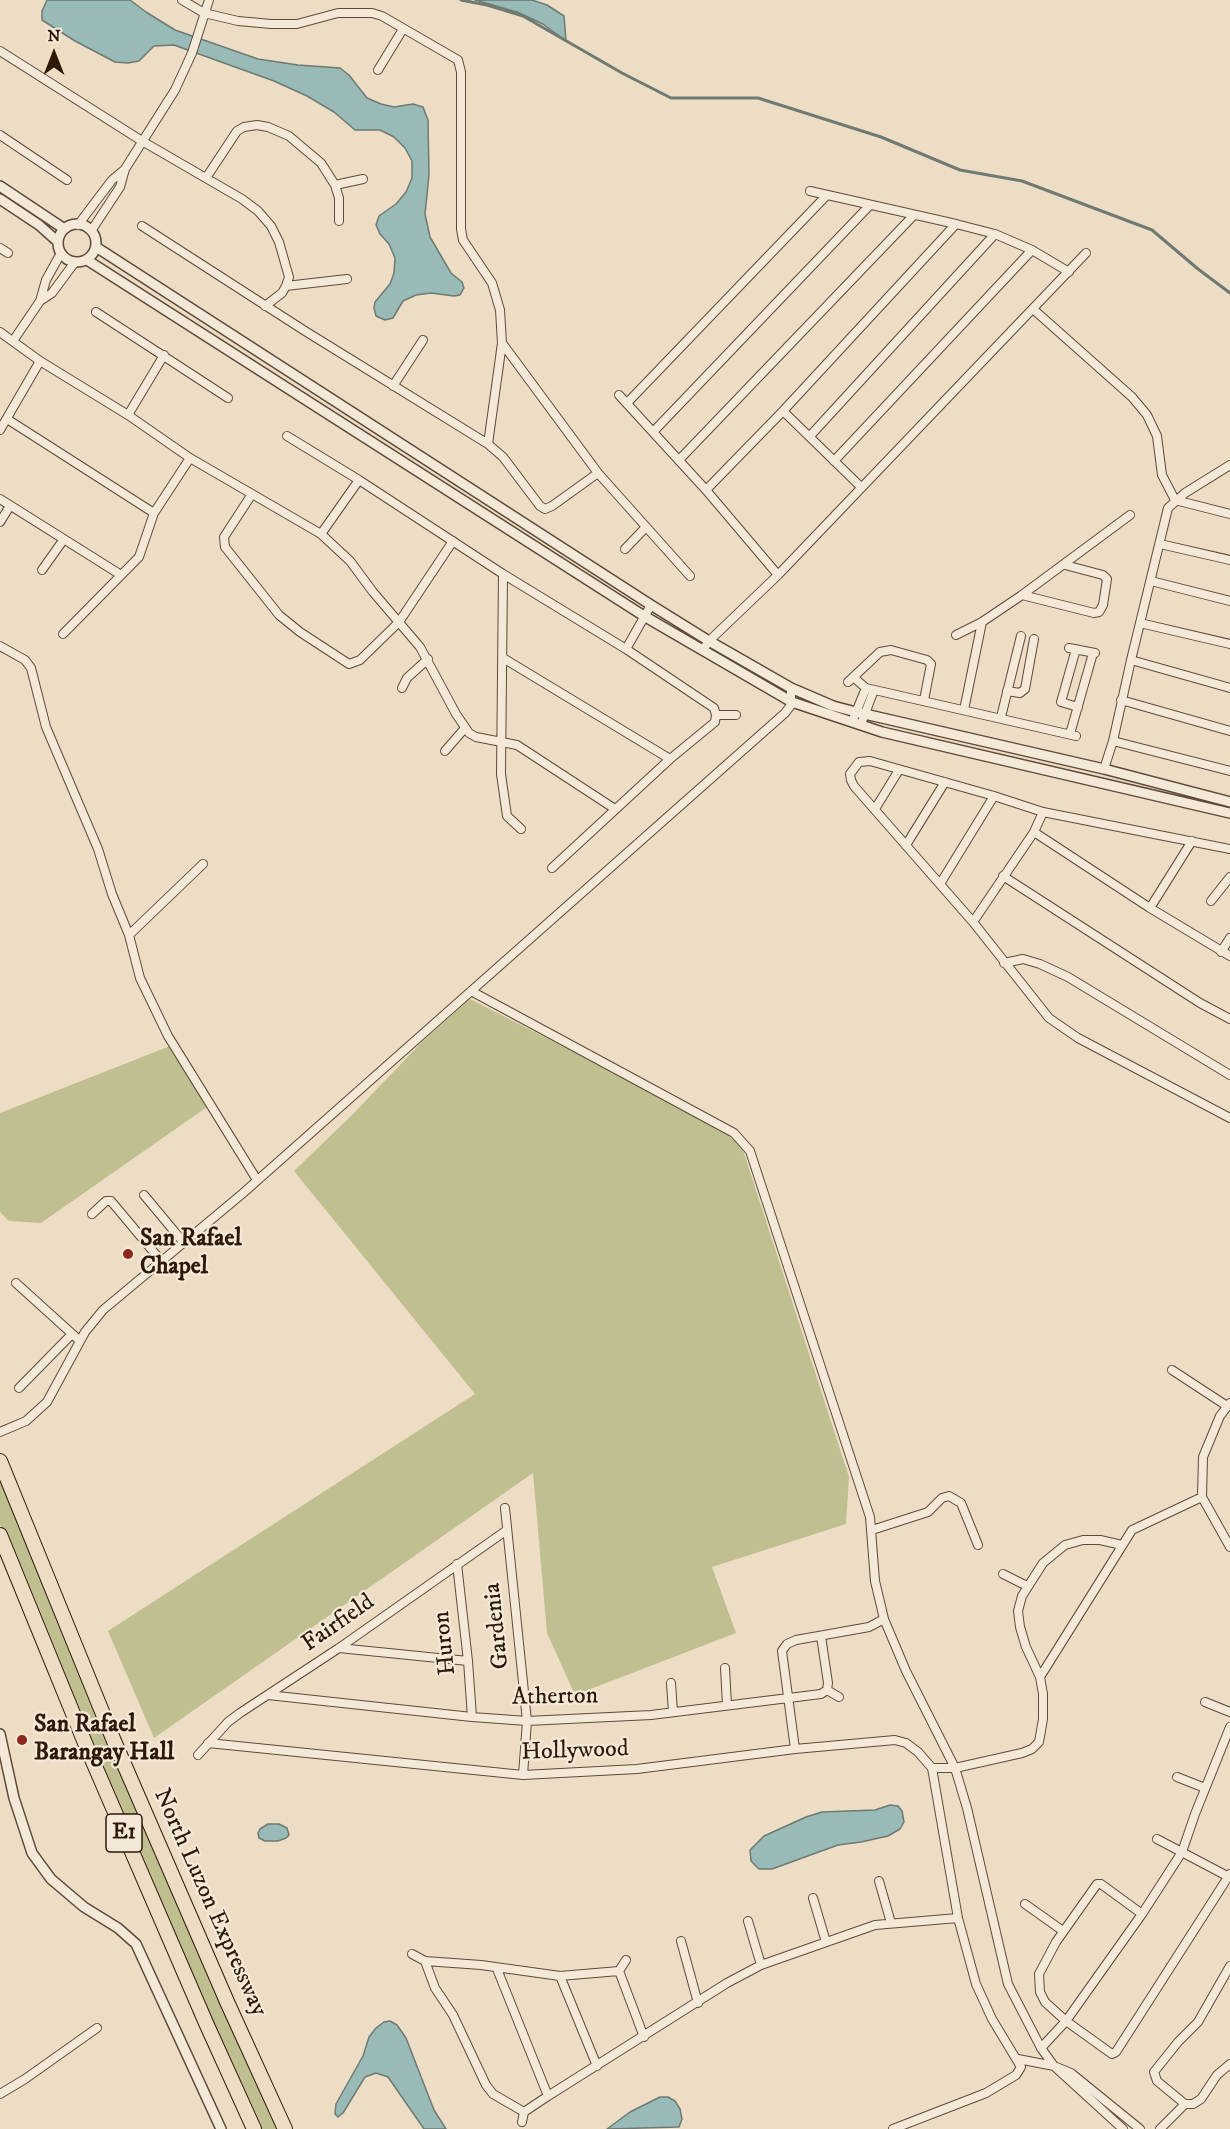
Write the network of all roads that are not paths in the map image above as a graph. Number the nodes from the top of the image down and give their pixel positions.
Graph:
1 (182, 0) edge
2 (209, 0) edge
3 (204, 13) junction
4 (403, 29) junction
5 (0, 51) edge
6 (378, 70) dead end
7 (0, 135) edge
8 (142, 141) junction
9 (125, 169) junction
10 (206, 178) junction
11 (363, 179) dead end
12 (67, 180) dead end
13 (335, 185) junction
14 (0, 186) edge
15 (810, 191) dead end
16 (827, 195) junction
17 (0, 199) edge
18 (870, 205) junction
19 (914, 215) junction
20 (339, 221) dead end
21 (956, 224) junction
22 (78, 225) junction
23 (142, 226) dead end
24 (63, 228) junction
25 (91, 231) junction
26 (995, 234) junction
27 (57, 240) junction
28 (96, 247) junction
29 (0, 248) edge
30 (1032, 250) junction
31 (8, 253) dead end
32 (61, 253) junction
33 (1086, 253) dead end
34 (87, 260) junction
35 (75, 262) junction
36 (1070, 272) junction
37 (347, 279) dead end
38 (286, 286) junction
39 (40, 301) junction
40 (265, 306) junction
41 (1033, 309) junction
42 (96, 312) dead end
43 (0, 332) edge
44 (13, 340) junction
45 (423, 340) dead end
46 (502, 344) junction
47 (164, 355) junction
48 (39, 361) junction
49 (393, 386) junction
50 (619, 395) dead end
51 (228, 398) dead end
52 (627, 404) junction
53 (783, 411) junction
54 (128, 414) junction
55 (7, 419) junction
56 (0, 430) edge
57 (653, 432) junction
58 (287, 436) dead end
59 (810, 436) junction
60 (488, 444) junction
61 (190, 458) junction
62 (679, 460) junction
63 (834, 460) junction
64 (1230, 465) edge
65 (598, 473) junction
66 (359, 480) junction
67 (861, 487) junction
68 (706, 490) junction
69 (252, 495) junction
70 (0, 500) edge
71 (1176, 500) junction
72 (10, 506) junction
73 (154, 513) junction
74 (1230, 514) edge
75 (1130, 515) dead end
76 (0, 522) edge
77 (646, 527) junction
78 (321, 534) junction
79 (64, 538) junction
80 (453, 541) junction
81 (1160, 544) junction
82 (625, 549) dead end
83 (1230, 560) edge
84 (1065, 565) junction
85 (42, 570) dead end
86 (503, 574) junction
87 (121, 575) junction
88 (778, 575) junction
89 (690, 576) dead end
90 (1151, 581) junction
91 (1022, 596) junction
92 (1230, 601) edge
93 (651, 605) junction
94 (644, 616) junction
95 (399, 622) junction
96 (982, 622) junction
97 (1140, 623) junction
98 (63, 634) dead end
99 (956, 635) dead end
100 (708, 641) junction
101 (1230, 644) edge
102 (0, 646) edge
103 (626, 649) junction
104 (703, 650) junction
105 (503, 658) junction
106 (428, 659) junction
107 (1131, 660) junction
108 (402, 688) dead end
109 (791, 688) junction
110 (1230, 688) edge
111 (870, 689) junction
112 (1007, 691) junction
113 (924, 700) junction
114 (1121, 700) junction
115 (792, 702) junction
116 (1078, 707) junction
117 (964, 710) junction
118 (716, 715) junction
119 (736, 715) dead end
120 (1001, 717) junction
121 (858, 718) junction
122 (465, 728) junction
123 (1230, 730) edge
124 (501, 740) junction
125 (1113, 741) junction
126 (445, 751) dead end
127 (669, 759) junction
128 (1104, 769) junction
129 (899, 770) junction
130 (1230, 771) edge
131 (945, 782) junction
132 (994, 796) junction
133 (1230, 802) edge
134 (615, 809) junction
135 (875, 809) junction
136 (1043, 812) junction
137 (1230, 813) edge
138 (521, 830) dead end
139 (1034, 832) junction
140 (1192, 840) junction
141 (906, 845) junction
142 (1230, 849) edge
143 (202, 864) dead end
144 (552, 868) dead end
145 (1003, 876) junction
146 (1230, 877) edge
147 (940, 884) junction
148 (1211, 902) dead end
149 (1150, 908) junction
150 (973, 922) junction
151 (129, 935) junction
152 (1230, 938) edge
153 (1221, 952) junction
154 (1230, 956) edge
155 (1004, 963) junction
156 (471, 991) junction
157 (1230, 1019) edge
158 (1230, 1075) edge
159 (1230, 1118) edge
160 (257, 1180) junction
161 (144, 1195) dead end
162 (92, 1214) dead end
163 (184, 1243) junction
164 (162, 1262) junction
165 (16, 1283) dead end
166 (71, 1335) junction
167 (80, 1341) junction
168 (1172, 1370) dead end
169 (19, 1388) dead end
170 (1228, 1405) edge
171 (0, 1432) edge
172 (0, 1461) edge
173 (1202, 1497) junction
174 (505, 1508) dead end
175 (507, 1530) junction
176 (872, 1530) junction
177 (0, 1535) edge
178 (978, 1545) dead end
179 (1122, 1545) junction
180 (1230, 1547) edge
181 (457, 1564) junction
182 (1003, 1575) dead end
183 (1027, 1586) junction
184 (884, 1619) junction
185 (821, 1636) junction
186 (339, 1648) junction
187 (468, 1661) junction
188 (725, 1668) dead end
189 (1040, 1677) junction
190 (670, 1683) dead end
191 (826, 1690) junction
192 (268, 1695) junction
193 (787, 1697) junction
194 (839, 1697) dead end
195 (1205, 1702) dead end
196 (727, 1705) junction
197 (674, 1712) junction
198 (1230, 1712) edge
199 (472, 1717) junction
200 (527, 1720) junction
201 (1230, 1727) edge
202 (0, 1734) edge
203 (208, 1743) junction
204 (795, 1749) junction
205 (198, 1755) dead end
206 (932, 1768) junction
207 (955, 1768) junction
208 (524, 1776) junction
209 (1177, 1777) dead end
210 (1205, 1788) junction
211 (1157, 1839) dead end
212 (1182, 1852) junction
213 (1229, 1876) edge
214 (879, 1881) dead end
215 (813, 1898) dead end
216 (1025, 1904) dead end
217 (1142, 1914) junction
218 (958, 1918) junction
219 (748, 1921) dead end
220 (891, 1923) junction
221 (1064, 1931) junction
222 (681, 1941) dead end
223 (825, 1942) junction
224 (412, 1954) dead end
225 (626, 1960) dead end
226 (425, 1961) junction
227 (761, 1965) junction
228 (1230, 1966) edge
229 (497, 1969) junction
230 (619, 1971) junction
231 (560, 1976) junction
232 (698, 2003) junction
233 (1066, 2021) junction
234 (97, 2028) dead end
235 (644, 2037) junction
236 (1041, 2048) junction
237 (1018, 2059) junction
238 (1230, 2064) edge
239 (597, 2066) junction
240 (1054, 2066) junction
241 (0, 2094) edge
242 (548, 2096) junction
243 (1185, 2104) junction
244 (524, 2112) junction
245 (522, 2122) dead end
246 (908, 2127) edge
247 (221, 2129) edge
248 (254, 2129) edge
249 (285, 2129) edge
250 (893, 2129) edge
251 (1123, 2129) edge
252 (1140, 2129) edge
253 (1160, 2129) edge

1 - 3 street
2 - 3 street
3 - 4 street
3 - 8 street
4 - 6 street
4 - 46 street
5 - 8 street
7 - 12 street
8 - 9 street
8 - 10 street
9 - 22 street
9 - 25 street
10 - 13 street
10 - 38 street
11 - 13 street
13 - 20 street
14 - 24 street
15 - 16 street
16 - 18 street
16 - 52 street
17 - 27 street
18 - 19 street
18 - 57 street
19 - 21 street
19 - 62 street
21 - 26 street
21 - 53 street
22 - 24 street
22 - 25 street
23 - 40 street
24 - 27 street
25 - 28 street
26 - 30 street
26 - 59 street
27 - 32 street
28 - 34 street
28 - 93 street
29 - 31 street
30 - 36 street
30 - 63 street
32 - 35 street
32 - 39 street
33 - 36 street
34 - 35 street
34 - 94 street
35 - 39 street
36 - 41 street
37 - 38 street
38 - 40 street
39 - 44 street
40 - 49 street
41 - 67 street
41 - 71 street
42 - 47 street
43 - 44 street
44 - 48 street
45 - 49 street
46 - 60 street
46 - 65 street
47 - 51 street
47 - 54 street
48 - 54 street
48 - 55 street
49 - 60 street
50 - 52 street
52 - 57 street
53 - 59 street
53 - 68 street
54 - 61 street
55 - 56 street
55 - 73 street
57 - 62 street
58 - 66 street
59 - 63 street
60 - 65 street
61 - 69 street
61 - 73 street
62 - 68 street
63 - 67 street
64 - 71 street
65 - 77 street
66 - 78 street
66 - 80 street
67 - 88 street
68 - 88 street
69 - 78 street
69 - 95 street
70 - 72 street
71 - 74 street
71 - 81 street
72 - 76 street
72 - 79 street
73 - 87 street
75 - 84 street
77 - 82 street
77 - 89 street
78 - 95 street
79 - 85 street
79 - 87 street
80 - 86 street
80 - 95 street
81 - 83 street
81 - 90 street
84 - 91 street
84 - 91 street
86 - 103 street
86 - 105 street
87 - 98 street
88 - 100 street
90 - 92 street
90 - 97 street
91 - 96 street
93 - 94 street
93 - 100 street
94 - 103 street
94 - 104 street
95 - 106 street
96 - 99 street
96 - 117 street
97 - 101 street
97 - 107 street
100 - 104 street
100 - 109 street
102 - 151 street
103 - 118 street
104 - 115 street
105 - 124 street
105 - 127 street
106 - 108 street
106 - 122 street
107 - 110 street
107 - 114 street
109 - 115 street
109 - 121 street
111 - 113 street
111 - 113 street
111 - 121 street
112 - 112 street
112 - 120 street
113 - 117 street
114 - 123 street
114 - 125 street
115 - 121 street
115 - 156 street
116 - 116 street
116 - 120 street
117 - 120 street
118 - 119 street
118 - 127 street
121 - 128 street
121 - 137 street
122 - 124 street
122 - 126 street
124 - 134 street
124 - 138 street
125 - 128 street
125 - 130 street
127 - 134 street
128 - 133 street
129 - 131 street
129 - 135 street
129 - 135 street
131 - 132 street
131 - 141 street
132 - 136 street
132 - 147 street
134 - 144 street
135 - 141 street
136 - 139 street
136 - 140 street
139 - 145 street
139 - 149 street
140 - 142 street
140 - 149 street
141 - 147 street
143 - 151 street
145 - 150 street
145 - 157 street
146 - 148 street
147 - 150 street
149 - 153 street
150 - 155 street
151 - 160 street
152 - 153 street
153 - 154 street
155 - 158 street
155 - 159 street
156 - 160 street
156 - 176 street
160 - 163 street
161 - 163 street
162 - 164 street
163 - 164 street
164 - 167 street
165 - 166 street
166 - 167 street
166 - 169 street
167 - 171 street
168 - 170 street
170 - 173 street
172 - 249 highway, North Luzon Expressway / E1
173 - 179 street
173 - 180 street
174 - 175 street, Gardenia
175 - 181 street, Fairfield
175 - 200 street, Gardenia
176 - 178 street
176 - 184 street
177 - 248 highway, North Luzon Expressway / E1
179 - 183 street
179 - 189 street
181 - 186 street, Fairfield
181 - 187 street, Huron
182 - 183 street
183 - 189 street
184 - 185 street
184 - 207 street
185 - 191 street
185 - 193 street
186 - 187 street
186 - 192 street, Fairfield
187 - 199 street, Huron
188 - 196 street
189 - 207 street
190 - 197 street
191 - 193 street, Atherton
191 - 194 street
192 - 199 street, Atherton
192 - 203 street, Fairfield
193 - 196 street, Atherton
193 - 204 street
195 - 198 street
196 - 197 street, Atherton
197 - 200 street, Atherton
199 - 200 street, Atherton
200 - 208 street, Gardenia
201 - 210 street
202 - 247 street
203 - 205 street, Fairfield
203 - 208 street, Hollywood
204 - 206 street, Hollywood
204 - 208 street, Hollywood
206 - 207 street
206 - 218 street
207 - 236 street
209 - 210 street
210 - 212 street
211 - 212 street
212 - 213 street
212 - 217 street
213 - 233 street
214 - 220 street
215 - 223 street
216 - 221 street
217 - 221 street
217 - 233 street
218 - 220 street
218 - 237 street
219 - 227 street
220 - 223 street
221 - 233 street
222 - 232 street
223 - 227 street
224 - 226 street
225 - 230 street
226 - 229 street
226 - 244 street
227 - 232 street
228 - 243 street
229 - 231 street
229 - 242 street
230 - 231 street
230 - 235 street
231 - 239 street
232 - 235 street
233 - 236 street
234 - 241 street
235 - 239 street
236 - 240 street
237 - 240 street
237 - 246 street
238 - 243 street
239 - 242 street
240 - 251 street
240 - 252 street
242 - 244 street
243 - 253 street
244 - 245 street
246 - 250 street

